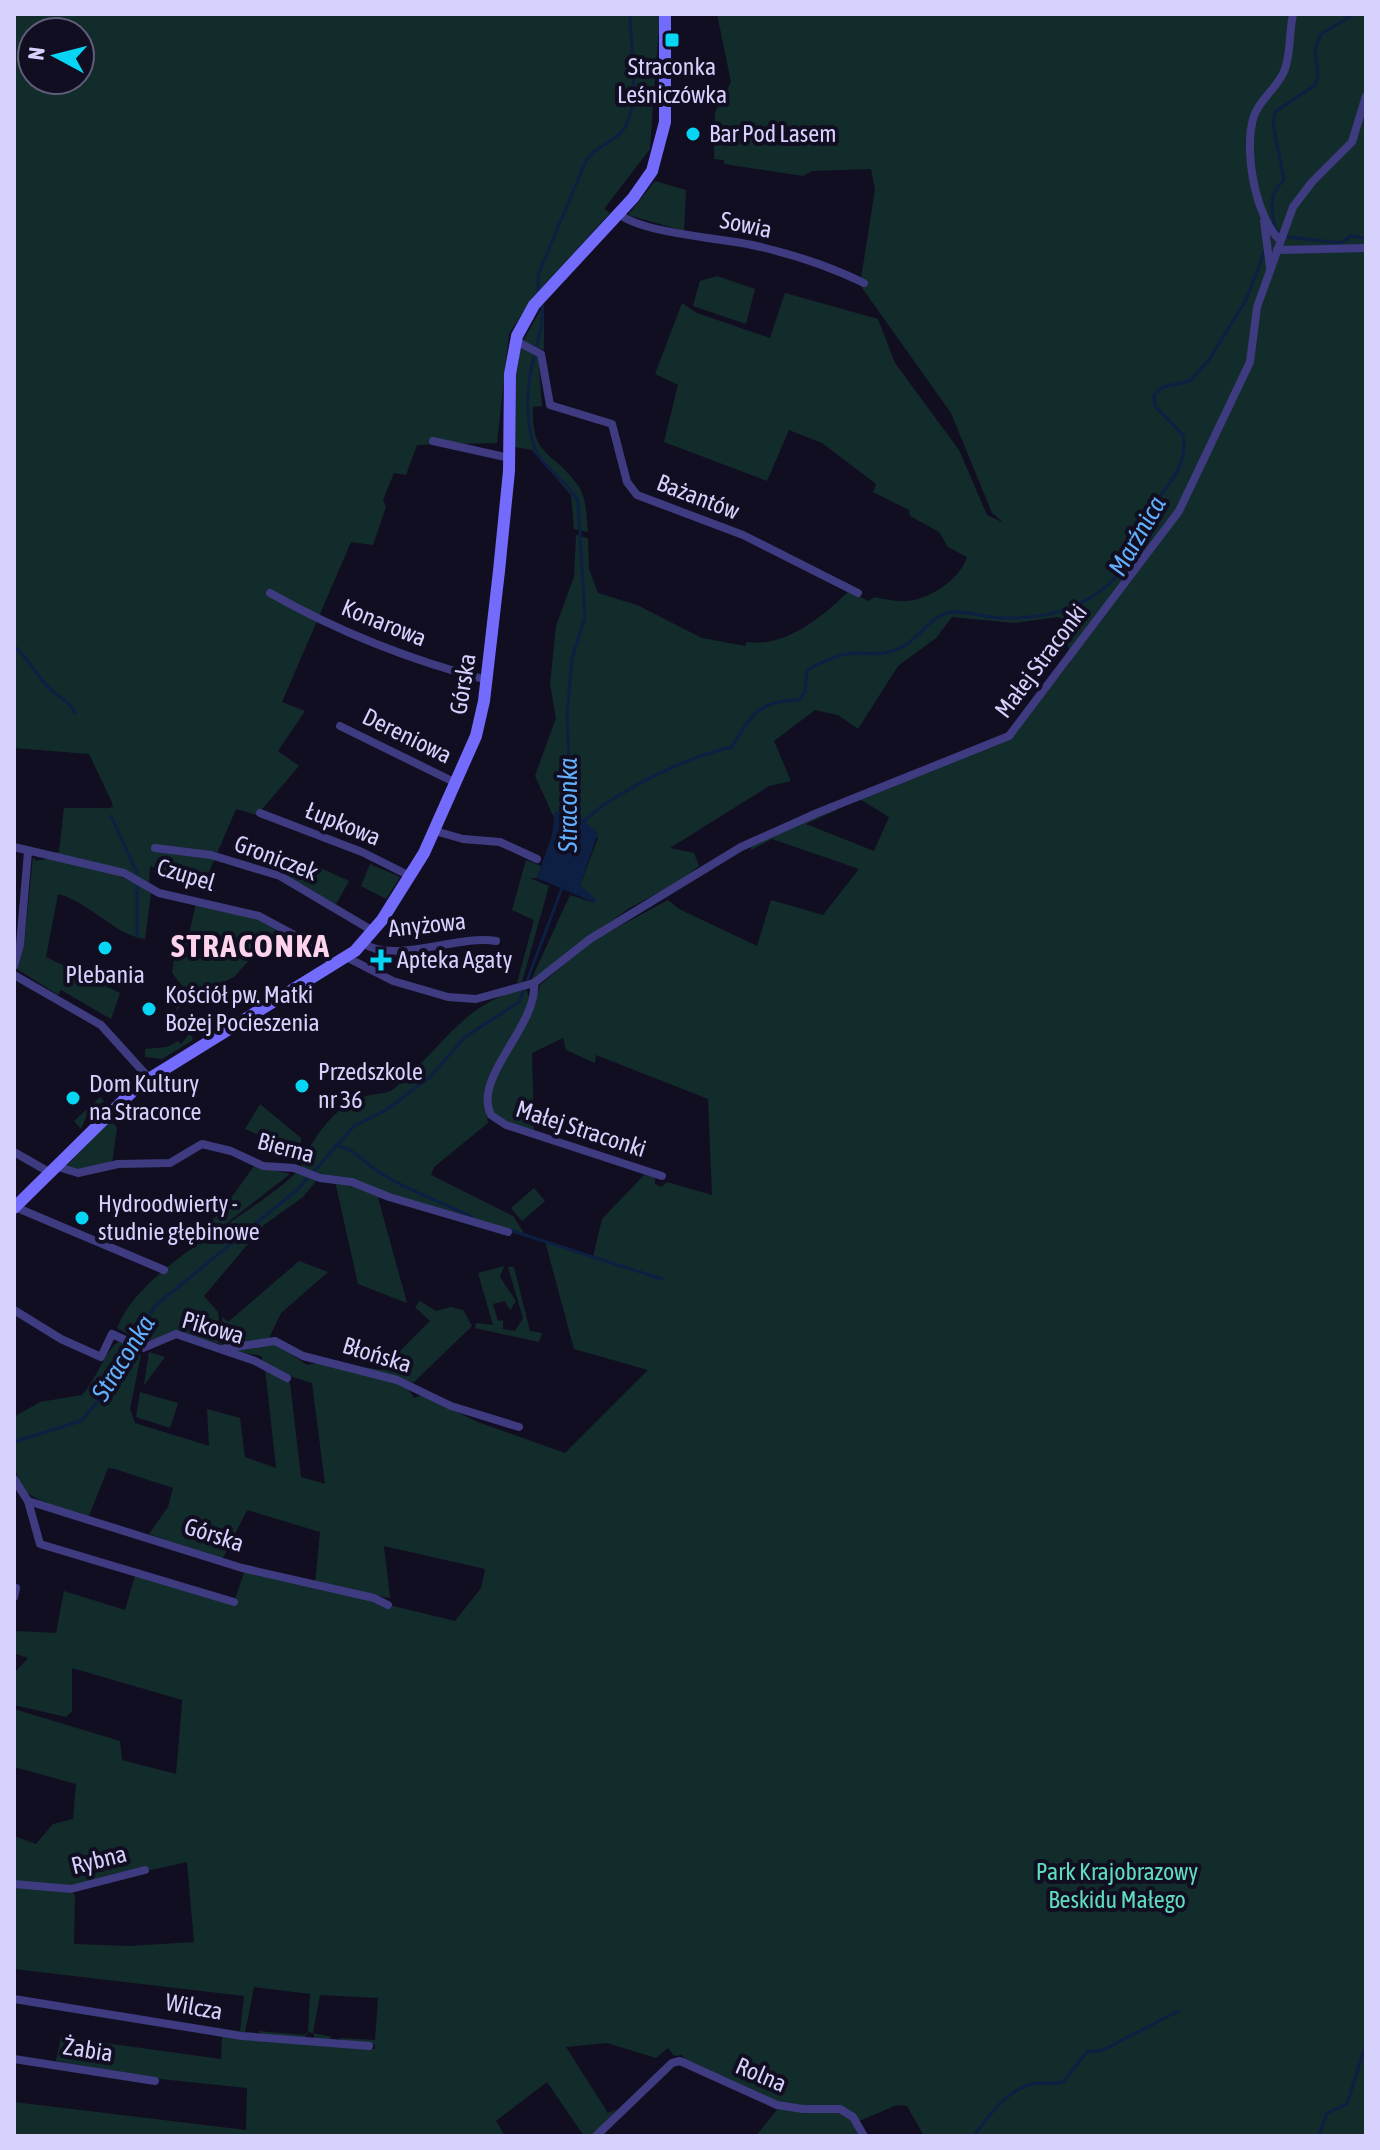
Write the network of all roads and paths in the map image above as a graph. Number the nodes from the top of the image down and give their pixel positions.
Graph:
1 (665, 14) edge
2 (1293, 14) edge
3 (1366, 96) edge
4 (619, 214) junction
5 (1265, 219) junction
6 (1278, 242) junction
7 (1366, 248) edge
8 (1270, 268) junction
9 (864, 283) dead end
10 (516, 341) junction
11 (433, 441) dead end
12 (510, 458) junction
13 (270, 593) dead end
14 (858, 593) dead end
15 (487, 680) junction
16 (340, 726) dead end
17 (456, 783) junction
18 (260, 813) dead end
19 (435, 831) junction
20 (14, 847) edge
21 (155, 848) dead end
22 (28, 852) junction
23 (537, 859) dead end
24 (410, 876) junction
25 (373, 931) junction
26 (496, 941) dead end
27 (363, 943) junction
28 (340, 961) junction
29 (14, 966) edge
30 (14, 975) edge
31 (532, 984) junction
32 (148, 1077) junction
33 (14, 1152) edge
34 (52, 1169) junction
35 (662, 1176) dead end
36 (14, 1208) edge
37 (508, 1232) dead end
38 (164, 1270) dead end
39 (14, 1310) edge
40 (221, 1349) junction
41 (287, 1378) dead end
42 (519, 1427) dead end
43 (14, 1479) edge
44 (28, 1501) junction
45 (234, 1602) dead end
46 (388, 1605) dead end
47 (145, 1870) dead end
48 (14, 1884) edge
49 (14, 1999) edge
50 (369, 2046) dead end
51 (14, 2059) edge
52 (155, 2081) dead end
53 (596, 2136) edge
54 (864, 2136) edge

1 - 4 street, Górska
2 - 5 street
3 - 6 street, Małej Straconki
4 - 9 street, Sowia
4 - 10 street, Górska
5 - 6 street
5 - 8 street
6 - 7 street
6 - 8 street, Małej Straconki
8 - 31 street, Małej Straconki
10 - 12 street, Górska
10 - 14 street, Bażantów
11 - 12 street
12 - 15 street, Górska
13 - 15 street, Konarowa
15 - 17 street, Górska
16 - 17 street, Dereniowa
17 - 19 street, Górska
18 - 24 street, Łupkowa
19 - 23 street
19 - 24 street, Górska
20 - 22 street, Czupel
21 - 25 street, Groniczek
22 - 28 street, Czupel
22 - 29 street
24 - 25 street, Górska
25 - 27 street, Górska
26 - 27 street, Anyżowa
27 - 28 street, Górska
28 - 31 street, Małej Straconki
28 - 32 street, Górska
30 - 32 street
31 - 35 street, Małej Straconki
32 - 34 street, Górska
33 - 34 street
34 - 36 street, Górska
34 - 37 street, Bierna
36 - 38 street
39 - 40 street, Pikowa
40 - 41 street, Pikowa
40 - 42 street, Błońska
43 - 44 street
44 - 45 street
44 - 46 street, Górska
47 - 48 street, Rybna
49 - 50 street, Wilcza
51 - 52 street, Żabia
53 - 54 street, Rolna

